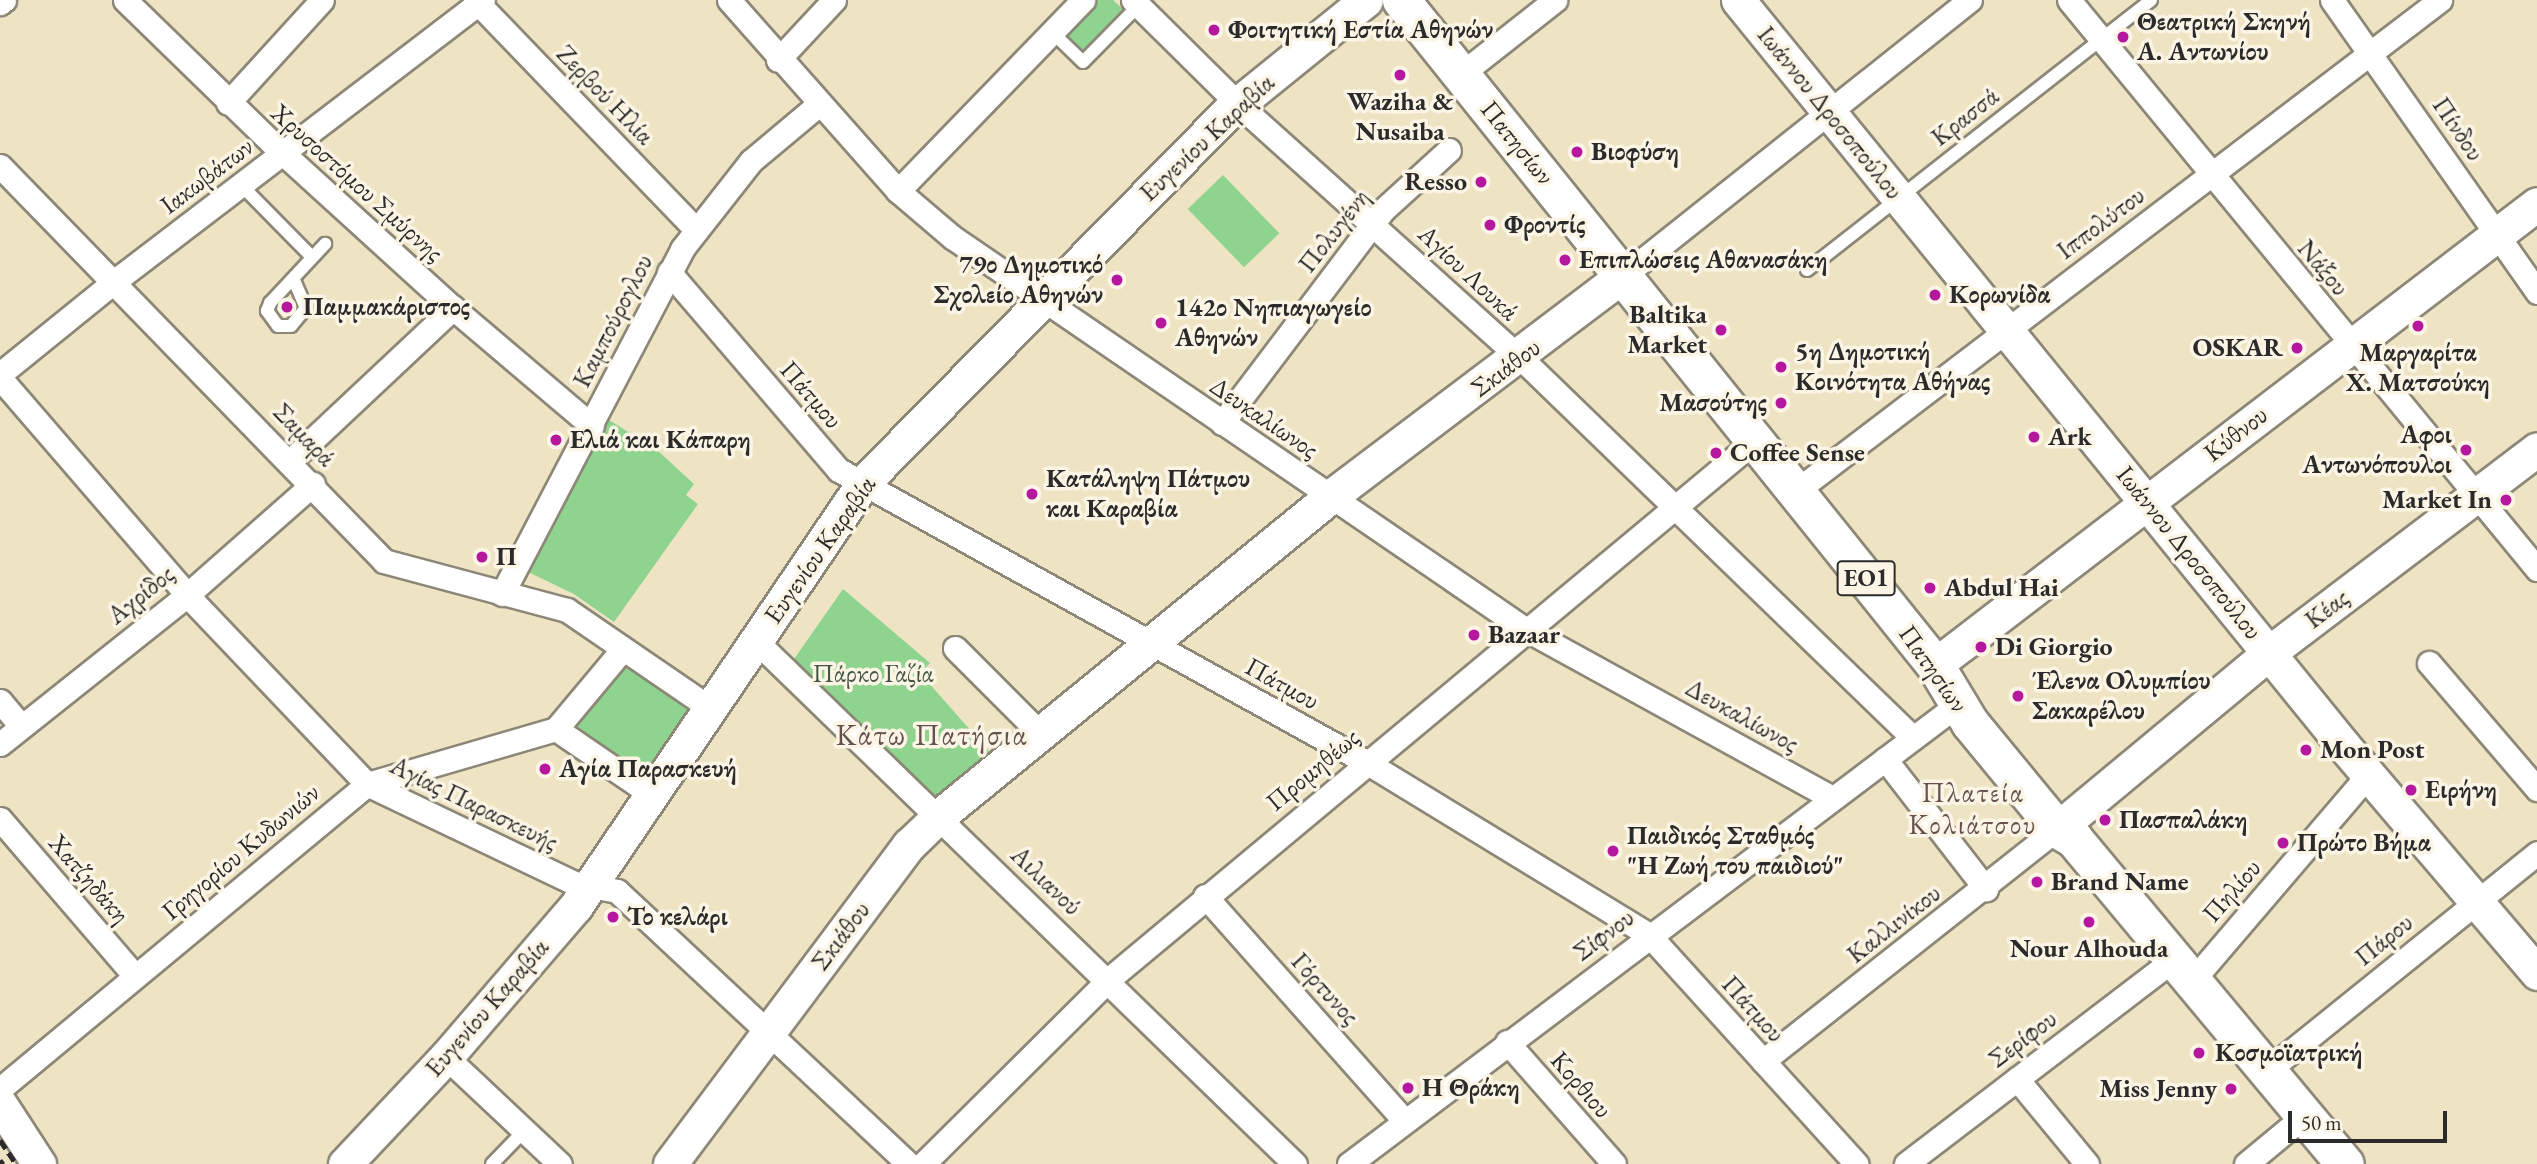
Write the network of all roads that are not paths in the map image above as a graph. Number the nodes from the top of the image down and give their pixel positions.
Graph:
1 (125, 0) edge
2 (322, 0) edge
3 (729, 0) edge
4 (834, 0) edge
5 (1083, 0) edge
6 (1366, 0) edge
7 (1401, 0) edge
8 (1555, 0) edge
9 (1738, 0) edge
10 (1970, 0) edge
11 (2069, 0) edge
12 (2151, 0) edge
13 (2332, 0) edge
14 (2440, 0) edge
15 (479, 1) edge
16 (1136, 3) edge
17 (1052, 32) junction
18 (2101, 39) junction
19 (2371, 51) junction
20 (778, 60) junction
21 (1461, 74) junction
22 (228, 103) junction
23 (1238, 104) junction
24 (818, 105) junction
25 (1829, 112) junction
26 (1449, 150) dead end
27 (283, 153) junction
28 (0, 166) edge
29 (2210, 175) junction
30 (241, 185) junction
31 (898, 191) junction
32 (1898, 197) junction
33 (2537, 204) edge
34 (1373, 224) junction
35 (695, 229) junction
36 (2495, 234) junction
37 (325, 244) dead end
38 (311, 256) junction
39 (1807, 270) dead end
40 (669, 272) junction
41 (1625, 275) junction
42 (294, 280) dead end
43 (115, 281) junction
44 (2537, 292) edge
45 (1043, 300) junction
46 (453, 308) junction
47 (2007, 330) junction
48 (2351, 345) junction
49 (1519, 358) junction
50 (0, 376) edge
51 (1222, 424) junction
52 (592, 426) junction
53 (1757, 439) junction
54 (2537, 449) edge
55 (290, 461) junction
56 (313, 484) junction
57 (863, 484) junction
58 (1796, 491) junction
59 (2476, 496) junction
60 (1330, 498) junction
61 (2147, 502) junction
62 (1674, 505) junction
63 (2537, 569) edge
64 (502, 594) junction
65 (187, 595) junction
66 (1525, 629) junction
67 (756, 641) junction
68 (1150, 642) junction
69 (955, 648) dead end
70 (623, 649) junction
71 (2270, 652) junction
72 (2429, 663) dead end
73 (1935, 664) junction
74 (0, 701) edge
75 (1961, 702) junction
76 (713, 710) junction
77 (21, 726) junction
78 (556, 729) junction
79 (1041, 734) junction
80 (1913, 738) junction
81 (0, 744) edge
82 (1885, 759) junction
83 (1366, 762) junction
84 (2369, 774) junction
85 (368, 784) junction
86 (2537, 789) edge
87 (654, 796) junction
88 (1832, 798) junction
89 (938, 817) junction
90 (0, 819) edge
91 (2057, 829) junction
92 (2537, 853) edge
93 (590, 888) junction
94 (1986, 889) junction
95 (1205, 896) junction
96 (2477, 901) junction
97 (1649, 935) junction
98 (2183, 970) junction
99 (2537, 973) edge
100 (135, 976) junction
101 (1109, 979) junction
102 (769, 1034) junction
103 (1507, 1042) junction
104 (446, 1057) junction
105 (1763, 1061) junction
106 (2267, 1071) junction
107 (2017, 1079) junction
108 (0, 1089) edge
109 (0, 1104) edge
110 (2304, 1116) junction
111 (1404, 1120) junction
112 (525, 1130) junction
113 (39, 1164) edge
114 (345, 1164) edge
115 (492, 1164) edge
116 (560, 1164) edge
117 (670, 1164) edge
118 (909, 1164) edge
119 (923, 1164) edge
120 (1295, 1164) edge
121 (1349, 1164) edge
122 (1614, 1164) edge
123 (1857, 1164) edge
124 (1906, 1164) edge
125 (2087, 1164) edge
126 (2246, 1164) edge
127 (2345, 1164) edge

1 - 22 street, Χρυσοστόμου Σμύρνης
2 - 22 street
3 - 20 street, Δευκαλίωνος
4 - 20 street
5 - 17 street
6 - 23 street, Ευγενίου Καραβία
7 - 21 main road, Πατησίων / ΕΟ1
8 - 21 street
9 - 25 street, Ιωάννου Δροσοπούλου
10 - 25 street, Σκιάθου
11 - 18 street, Νάξου
12 - 18 lane, Κρασσά
13 - 19 street, Πίνδου
14 - 19 street, Ιππολύτου
15 - 27 street, Ιακωβάτων
15 - 35 street, Ζερβού Ηλία
16 - 17 lane
16 - 23 street, Αγίου Λουκά
17 - 31 street
18 - 29 street, Νάξου
18 - 32 lane, Κρασσά
19 - 29 street, Ιππολύτου
19 - 36 street, Πίνδου
20 - 24 street, Δευκαλίωνος
21 - 41 main road, Πατησίων / ΕΟ1
22 - 27 street, Χρυσοστόμου Σμύρνης
23 - 34 street, Αγίου Λουκά
23 - 45 street, Ευγενίου Καραβία
24 - 31 street, Δευκαλίωνος
24 - 35 street, Καμπούρογλου
25 - 32 street, Ιωάννου Δροσοπούλου
25 - 41 street, Σκιάθου
26 - 34 street, Πολυγένη
27 - 30 street, Ιακωβάτων
27 - 46 street, Χρυσοστόμου Σμύρνης
28 - 43 street, Σαμαρά
29 - 47 street, Ιππολύτου
29 - 48 street, Νάξου
30 - 38 lane
30 - 43 street, Ιακωβάτων
31 - 45 street, Δευκαλίωνος
32 - 39 lane, Κρασσά
32 - 47 street, Ιωάννου Δροσοπούλου
33 - 36 street, Κύθνου
34 - 49 street, Αγίου Λουκά
34 - 51 street, Πολυγένη
35 - 40 street, Καμπούρογλου
36 - 44 street, Πίνδου
36 - 48 street, Κύθνου
37 - 38 lane
38 - 42 lane
40 - 52 street, Καμπούρογλου
40 - 57 street, Πάτμου
41 - 49 street, Σκιάθου
41 - 53 main road, Πατησίων / ΕΟ1
43 - 50 street, Ιακωβάτων
43 - 55 street, Σαμαρά
45 - 51 street, Δευκαλίωνος
45 - 57 street, Ευγενίου Καραβία
46 - 52 street, Χρυσοστόμου Σμύρνης
46 - 55 street
47 - 58 street, Ιππολύτου
47 - 61 street, Ιωάννου Δροσοπούλου
48 - 59 street, Νάξου
48 - 61 street, Κύθνου
49 - 60 street, Σκιάθου
49 - 62 street, Αγίου Λουκά
50 - 65 street, Αγίας Παρασκευής
51 - 60 street, Δευκαλίωνος
52 - 64 street, Καμπούρογλου
53 - 58 main road, Πατησίων / ΕΟ1
53 - 62 street, Προμηθέως
54 - 59 street, Κέας
55 - 56 street, Σαμαρά
56 - 64 street, Σαμαρά
56 - 65 street, Αχρίδος
57 - 67 street, Ευγενίου Καραβία
57 - 68 street, Πάτμου
58 - 73 main road, Πατησίων / ΕΟ1
59 - 63 street, Νάξου
59 - 71 street, Κέας
60 - 66 street, Δευκαλίωνος
60 - 68 street, Σκιάθου
61 - 71 street, Ιωάννου Δροσοπούλου
61 - 73 street, Κύθνου
62 - 66 street, Προμηθέως
62 - 80 street, Αγίου Λουκά
64 - 70 street, Σαμαρά
65 - 77 street, Αχρίδος
65 - 85 street, Αγίας Παρασκευής
66 - 83 street, Προμηθέως
66 - 88 street, Δευκαλίωνος
67 - 76 street, Ευγενίου Καραβία
67 - 89 street, Αιλιανού
68 - 79 street, Σκιάθου
68 - 83 street, Πάτμου
69 - 79 street
70 - 76 street, Σαμαρά
70 - 78 street
71 - 84 street, Ιωάννου Δροσοπούλου
71 - 91 street, Κέας
72 - 86 street
73 - 75 main road, Πατησίων / ΕΟ1
74 - 77 street
75 - 80 street, Σίφνου
75 - 91 main road, Πατησίων / ΕΟ1
76 - 87 street, Ευγενίου Καραβία
77 - 81 street, Αχρίδος
78 - 85 street, Γρηγορίου Κυδωνιών
78 - 87 street
79 - 89 street, Σκιάθου
80 - 82 street, Σίφνου
82 - 88 street, Σίφνου
82 - 94 street
83 - 95 street, Προμηθέως
83 - 97 street, Πάτμου
84 - 96 street, Ιωάννου Δροσοπούλου
84 - 98 street, Πηλίου
85 - 93 street, Αγίας Παρασκευής
85 - 100 street, Γρηγορίου Κυδωνιών
87 - 93 street, Ευγενίου Καραβία
88 - 97 street, Σίφνου
89 - 101 street, Αιλιανού
89 - 102 street, Σκιάθου
90 - 100 street, Χατζηδάκη
91 - 94 street, Καλλινίκου
91 - 98 main road, Πατησίων / ΕΟ1
92 - 96 street, Πάρου
93 - 102 street, Αγίας Παρασκευής
93 - 104 street, Ευγενίου Καραβία
94 - 105 street, Καλλινίκου
95 - 101 street, Προμηθέως
95 - 111 street, Γόρτυνος
96 - 99 street, Ιωάννου Δροσοπούλου
96 - 106 street, Πάρου
97 - 103 street, Σίφνου
97 - 105 street, Πάτμου
98 - 106 main road, Πατησίων / ΕΟ1
98 - 107 street, Σερίφου
100 - 108 street, Γρηγορίου Κυδωνιών
101 - 119 street, Προμηθέως
101 - 120 street, Αιλιανού
102 - 117 street, Σκιάθου
102 - 118 street, Αγίας Παρασκευής
103 - 111 street, Σίφνου
103 - 122 street, Κορθιου
104 - 112 street
104 - 114 street, Ευγενίου Καραβία
105 - 123 street, Πάτμου
106 - 110 main road, Πατησίων / ΕΟ1
107 - 124 street, Σερίφου
107 - 125 street
109 - 113 street
110 - 126 street
110 - 127 main road, Πατησίων / ΕΟ1
111 - 121 street, Σίφνου
112 - 115 lane
112 - 116 street

